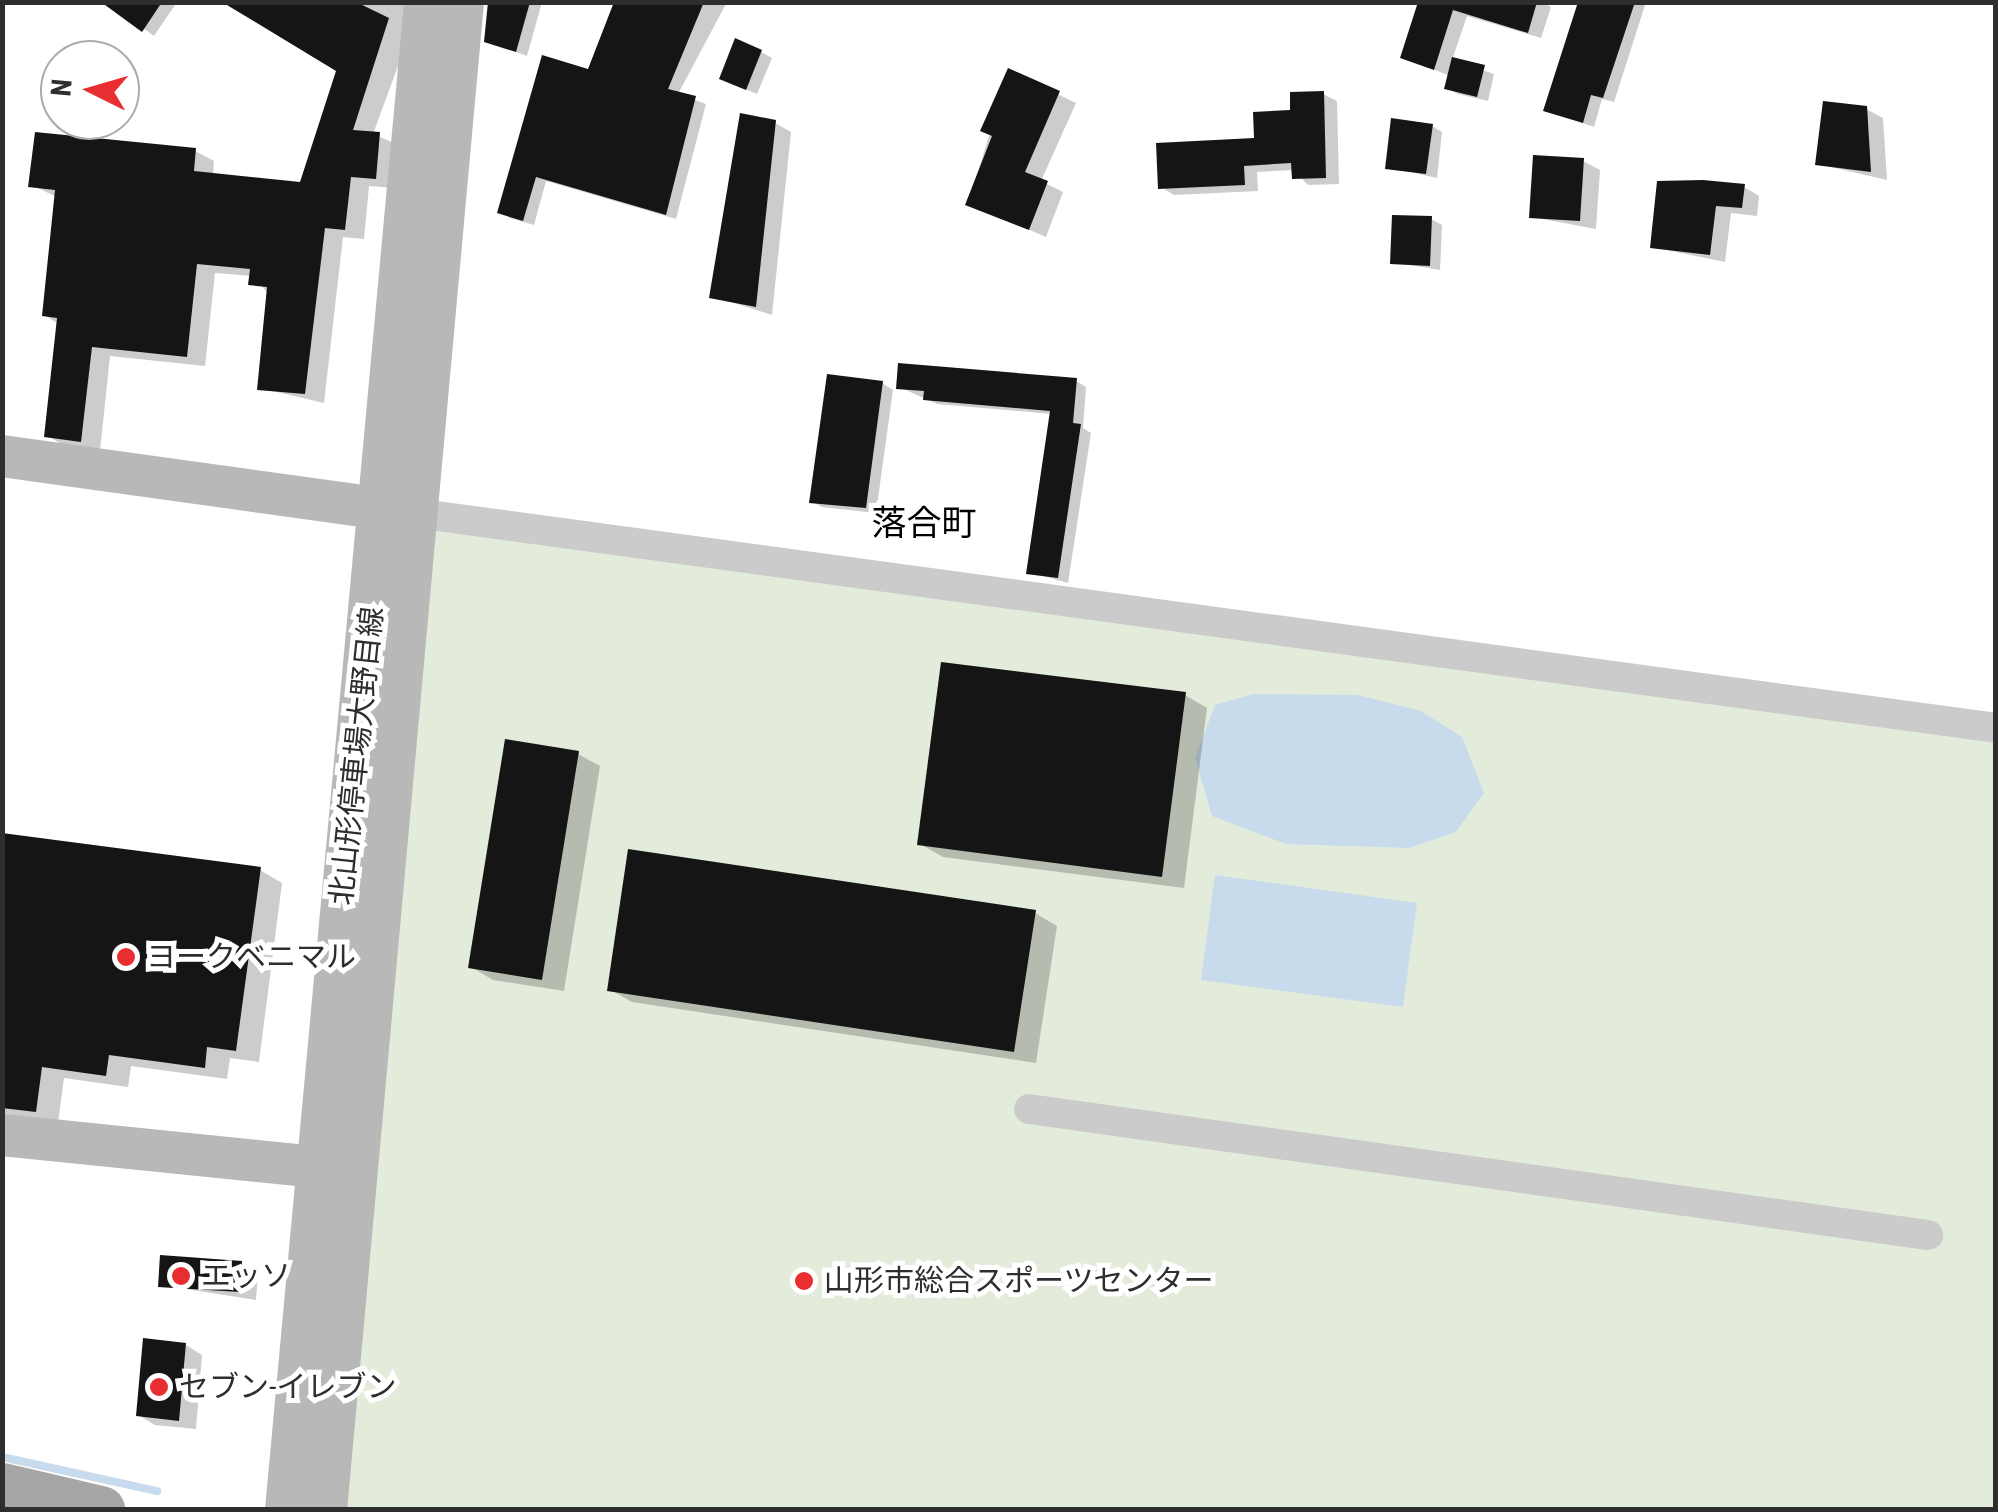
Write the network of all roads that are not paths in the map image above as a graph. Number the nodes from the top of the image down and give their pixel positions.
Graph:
1 (425, 2) edge
2 (462, 2) edge
3 (2, 456) edge
4 (401, 511) junction
5 (1996, 728) edge
6 (1030, 1109) dead end
7 (2, 1135) edge
8 (315, 1166) junction
9 (1928, 1235) dead end
10 (2, 1487) edge
11 (100, 1510) edge
12 (286, 1510) edge
13 (326, 1510) edge

1 - 4 main road, 北山形停車場大野目線
2 - 4 main road, 北山形停車場大野目線
3 - 4 main road
4 - 5 street
4 - 8 main road, 北山形停車場大野目線
4 - 13 main road, 北山形停車場大野目線
6 - 9 street
7 - 8 main road
8 - 12 main road, 北山形停車場大野目線
10 - 11 main road

